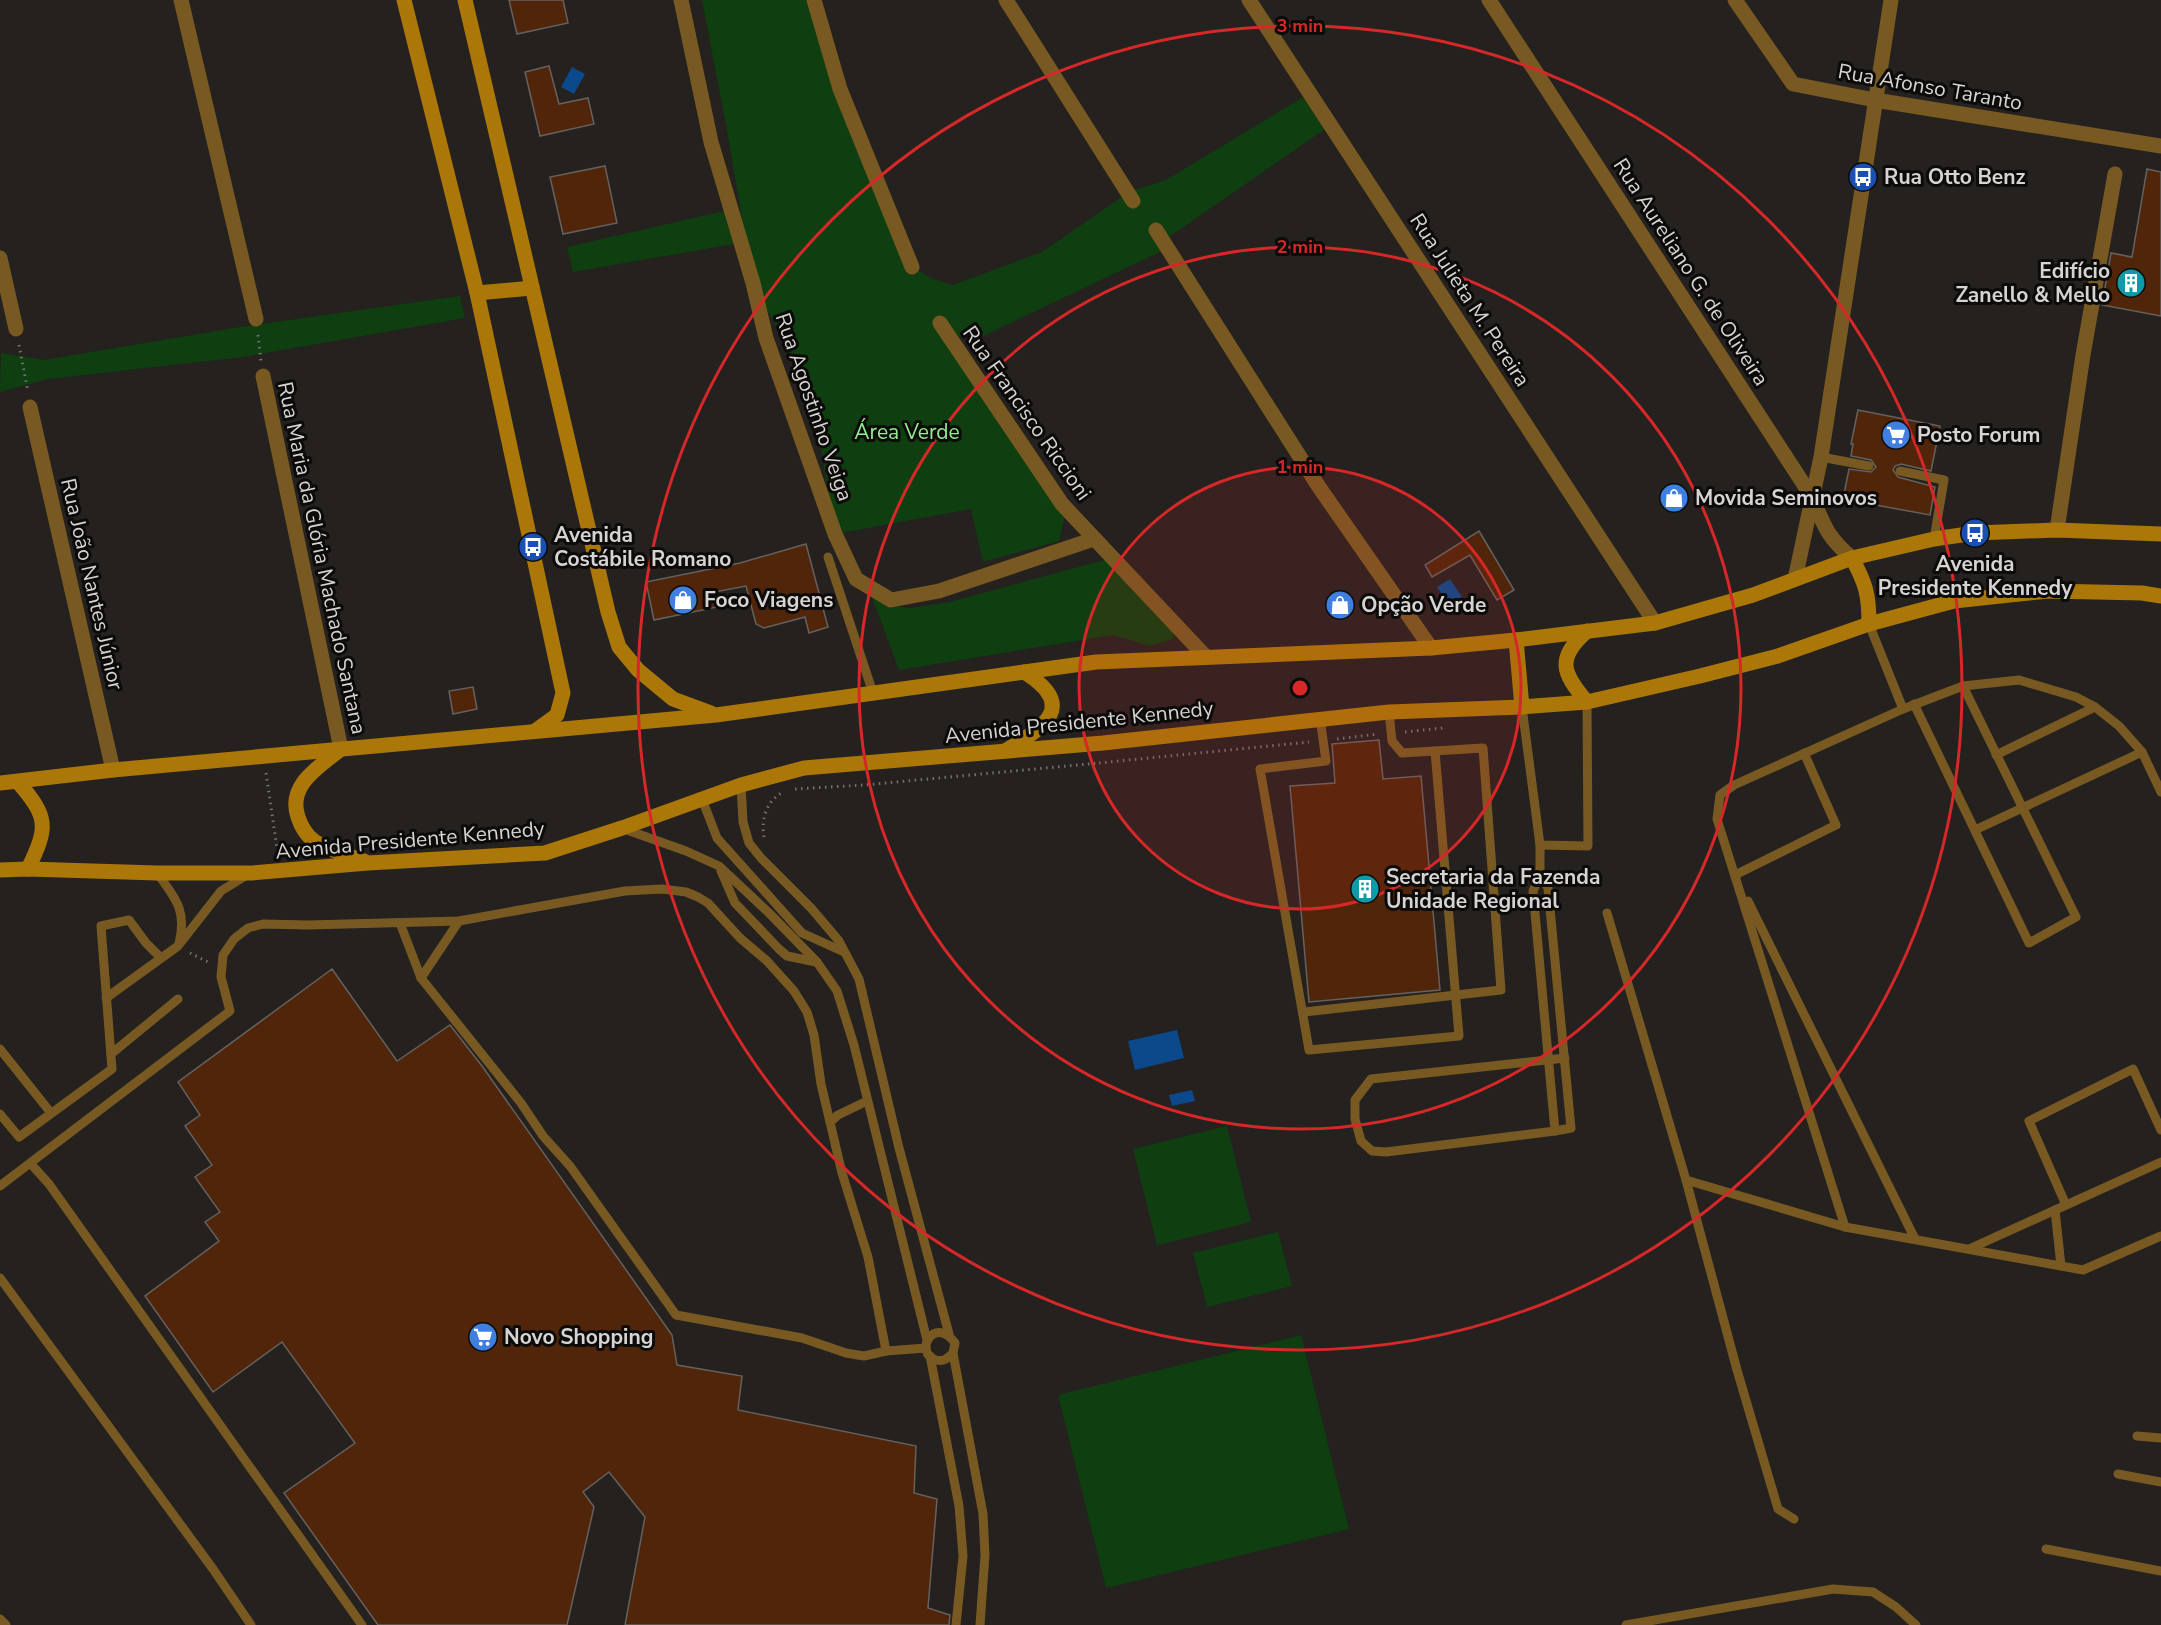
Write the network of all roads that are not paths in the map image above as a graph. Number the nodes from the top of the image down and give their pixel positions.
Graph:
1 (181, 0) edge
2 (404, 0) edge
3 (465, 0) edge
4 (681, 0) edge
5 (814, 0) edge
6 (1006, 0) edge
7 (1249, 0) edge
8 (1489, 0) edge
9 (1735, 0) edge
10 (1891, 0) edge
11 (1875, 100) junction
12 (2161, 146) edge
13 (2115, 174) dead end
14 (1133, 201) dead end
15 (1156, 230) dead end
16 (0, 258) edge
17 (912, 267) dead end
18 (532, 288) junction
19 (477, 293) junction
20 (256, 319) road end
21 (939, 323) dead end
22 (16, 329) road end
23 (263, 376) road end
24 (30, 407) road end
25 (1821, 457) junction
26 (1869, 466) dead end
27 (1900, 471) dead end
28 (1812, 497) junction
29 (2057, 530) junction
30 (2161, 534) edge
31 (1094, 539) junction
32 (1934, 539) junction
33 (828, 557) dead end
34 (1852, 558) junction
35 (1795, 579) junction
36 (2161, 596) edge
37 (1655, 623) junction
38 (1869, 624) junction
39 (1587, 631) junction
40 (1516, 640) junction
41 (1431, 648) junction
42 (1205, 656) junction
43 (1024, 672) junction
44 (1963, 687) junction
45 (873, 693) junction
46 (1587, 702) junction
47 (1914, 704) junction
48 (1522, 707) junction
49 (2096, 707) junction
50 (1903, 709) junction
51 (1389, 712) junction
52 (716, 715) junction
53 (1320, 718) junction
54 (535, 731) junction
55 (341, 749) junction
56 (1435, 751) junction
57 (1002, 752) junction
58 (2142, 752) junction
59 (1804, 753) junction
60 (1996, 755) junction
61 (113, 770) junction
62 (18, 782) junction
63 (0, 783) edge
64 (741, 785) junction
65 (2161, 792) edge
66 (702, 799) junction
67 (2022, 807) junction
68 (622, 828) junction
69 (1975, 830) junction
70 (1540, 845) junction
71 (368, 863) junction
72 (719, 866) junction
73 (28, 869) junction
74 (0, 870) edge
75 (157, 873) junction
76 (252, 873) junction
77 (1735, 875) junction
78 (1540, 876) junction
79 (1606, 914) dead end
80 (459, 921) junction
81 (400, 923) junction
82 (178, 946) junction
83 (844, 951) junction
84 (161, 958) junction
85 (818, 962) junction
86 (421, 978) junction
87 (1456, 995) junction
88 (106, 998) junction
89 (178, 999) dead end
90 (1304, 1012) junction
91 (0, 1049) edge
92 (111, 1054) junction
93 (1564, 1058) junction
94 (1549, 1059) junction
95 (867, 1101) junction
96 (51, 1113) junction
97 (0, 1114) edge
98 (830, 1122) junction
99 (2161, 1130) edge
100 (1555, 1131) junction
101 (2161, 1162) edge
102 (31, 1164) junction
103 (1686, 1180) junction
104 (1, 1184) edge
105 (2066, 1205) junction
106 (2055, 1210) junction
107 (1845, 1227) junction
108 (2161, 1236) edge
109 (1915, 1239) junction
110 (1968, 1249) junction
111 (2061, 1266) junction
112 (0, 1278) edge
113 (949, 1335) junction
114 (928, 1348) junction
115 (886, 1351) junction
116 (953, 1353) junction
117 (2137, 1436) dead end
118 (2161, 1438) edge
119 (2118, 1474) dead end
120 (2161, 1482) edge
121 (1794, 1520) dead end
122 (2046, 1549) dead end
123 (2161, 1571) edge
124 (0, 1619) edge
125 (6, 1625) edge
126 (251, 1625) edge
127 (362, 1625) edge
128 (956, 1625) edge
129 (980, 1625) edge
130 (1626, 1625) edge
131 (1916, 1625) edge

1 - 20 street
2 - 19 main road
3 - 18 main road
4 - 31 street, Rua Agostinho Veiga
5 - 17 street
6 - 14 street
7 - 37 street, Rua Julieta M. Pereira
8 - 28 street, Rua Aureliano G. de Oliveira
9 - 11 street, Rua Afonso Taranto
10 - 11 street
11 - 12 street, Rua Afonso Taranto
11 - 25 street
13 - 29 street
15 - 41 street
16 - 22 street
18 - 19 main road
18 - 52 main road
19 - 54 main road
21 - 31 street, Rua Francisco Riccioni
23 - 55 street, Rua Maria da Glória Machado Santana
24 - 61 street, Rua João Nantes Júnior
25 - 26 lane
25 - 28 street
27 - 32 lane
28 - 34 street
28 - 35 street
29 - 30 main road
29 - 32 main road
31 - 42 street, Rua Francisco Riccioni
32 - 34 main road
33 - 45 lane
34 - 35 main road
34 - 38 main road
35 - 37 main road
36 - 38 main road, Avenida Presidente Kennedy
37 - 39 main road
38 - 46 main road, Avenida Presidente Kennedy
38 - 50 lane
39 - 40 main road
39 - 46 main road
40 - 41 main road
40 - 48 main road
41 - 42 main road
42 - 43 main road
43 - 45 main road
43 - 57 main road
44 - 47 lane
44 - 49 lane
44 - 60 lane
45 - 52 main road
46 - 48 main road, Avenida Presidente Kennedy
46 - 70 lane
47 - 50 lane
47 - 69 lane
48 - 51 main road, Avenida Presidente Kennedy
48 - 70 lane
49 - 58 lane
49 - 60 lane
50 - 59 lane
51 - 53 main road, Avenida Presidente Kennedy
51 - 56 lane
52 - 54 main road
53 - 57 main road, Avenida Presidente Kennedy
53 - 90 lane
54 - 55 main road
55 - 61 main road
55 - 71 main road
56 - 87 lane
56 - 87 lane
57 - 64 main road, Avenida Presidente Kennedy
58 - 65 lane
58 - 67 lane
59 - 77 lane
59 - 77 lane
60 - 67 lane
61 - 62 main road
62 - 63 main road
62 - 73 main road
64 - 66 main road, Avenida Presidente Kennedy
64 - 83 lane
66 - 68 main road, Avenida Presidente Kennedy
66 - 83 lane
67 - 69 lane
67 - 69 lane
68 - 71 main road, Avenida Presidente Kennedy
68 - 72 lane
70 - 78 lane
71 - 76 main road, Avenida Presidente Kennedy
72 - 85 lane
72 - 85 lane
73 - 74 main road, Avenida Presidente Kennedy
73 - 75 main road, Avenida Presidente Kennedy
75 - 76 main road, Avenida Presidente Kennedy
75 - 82 lane
76 - 82 lane
77 - 107 lane
77 - 109 lane
78 - 93 lane
78 - 94 lane
79 - 103 lane
80 - 81 lane
80 - 86 lane
80 - 98 lane
81 - 86 lane
81 - 102 lane
82 - 84 lane
83 - 113 lane
84 - 88 lane
84 - 88 lane
85 - 95 lane
86 - 115 lane
87 - 90 lane
87 - 90 lane
88 - 92 lane
89 - 92 lane
91 - 96 lane
92 - 96 lane
93 - 94 lane
93 - 100 lane
94 - 100 lane
94 - 100 lane
95 - 98 lane
95 - 114 lane
96 - 97 lane
98 - 115 lane
99 - 105 lane
101 - 105 lane
102 - 104 lane
102 - 127 lane
103 - 107 lane
103 - 121 lane
105 - 106 lane
106 - 110 lane
106 - 111 lane
107 - 109 lane
108 - 111 lane
109 - 110 lane
110 - 111 lane
112 - 126 lane
113 - 114 lane
113 - 116 lane
114 - 115 lane
114 - 116 lane
114 - 128 lane
116 - 129 lane
117 - 118 lane
119 - 120 lane
122 - 123 lane
124 - 125 lane
130 - 131 lane

